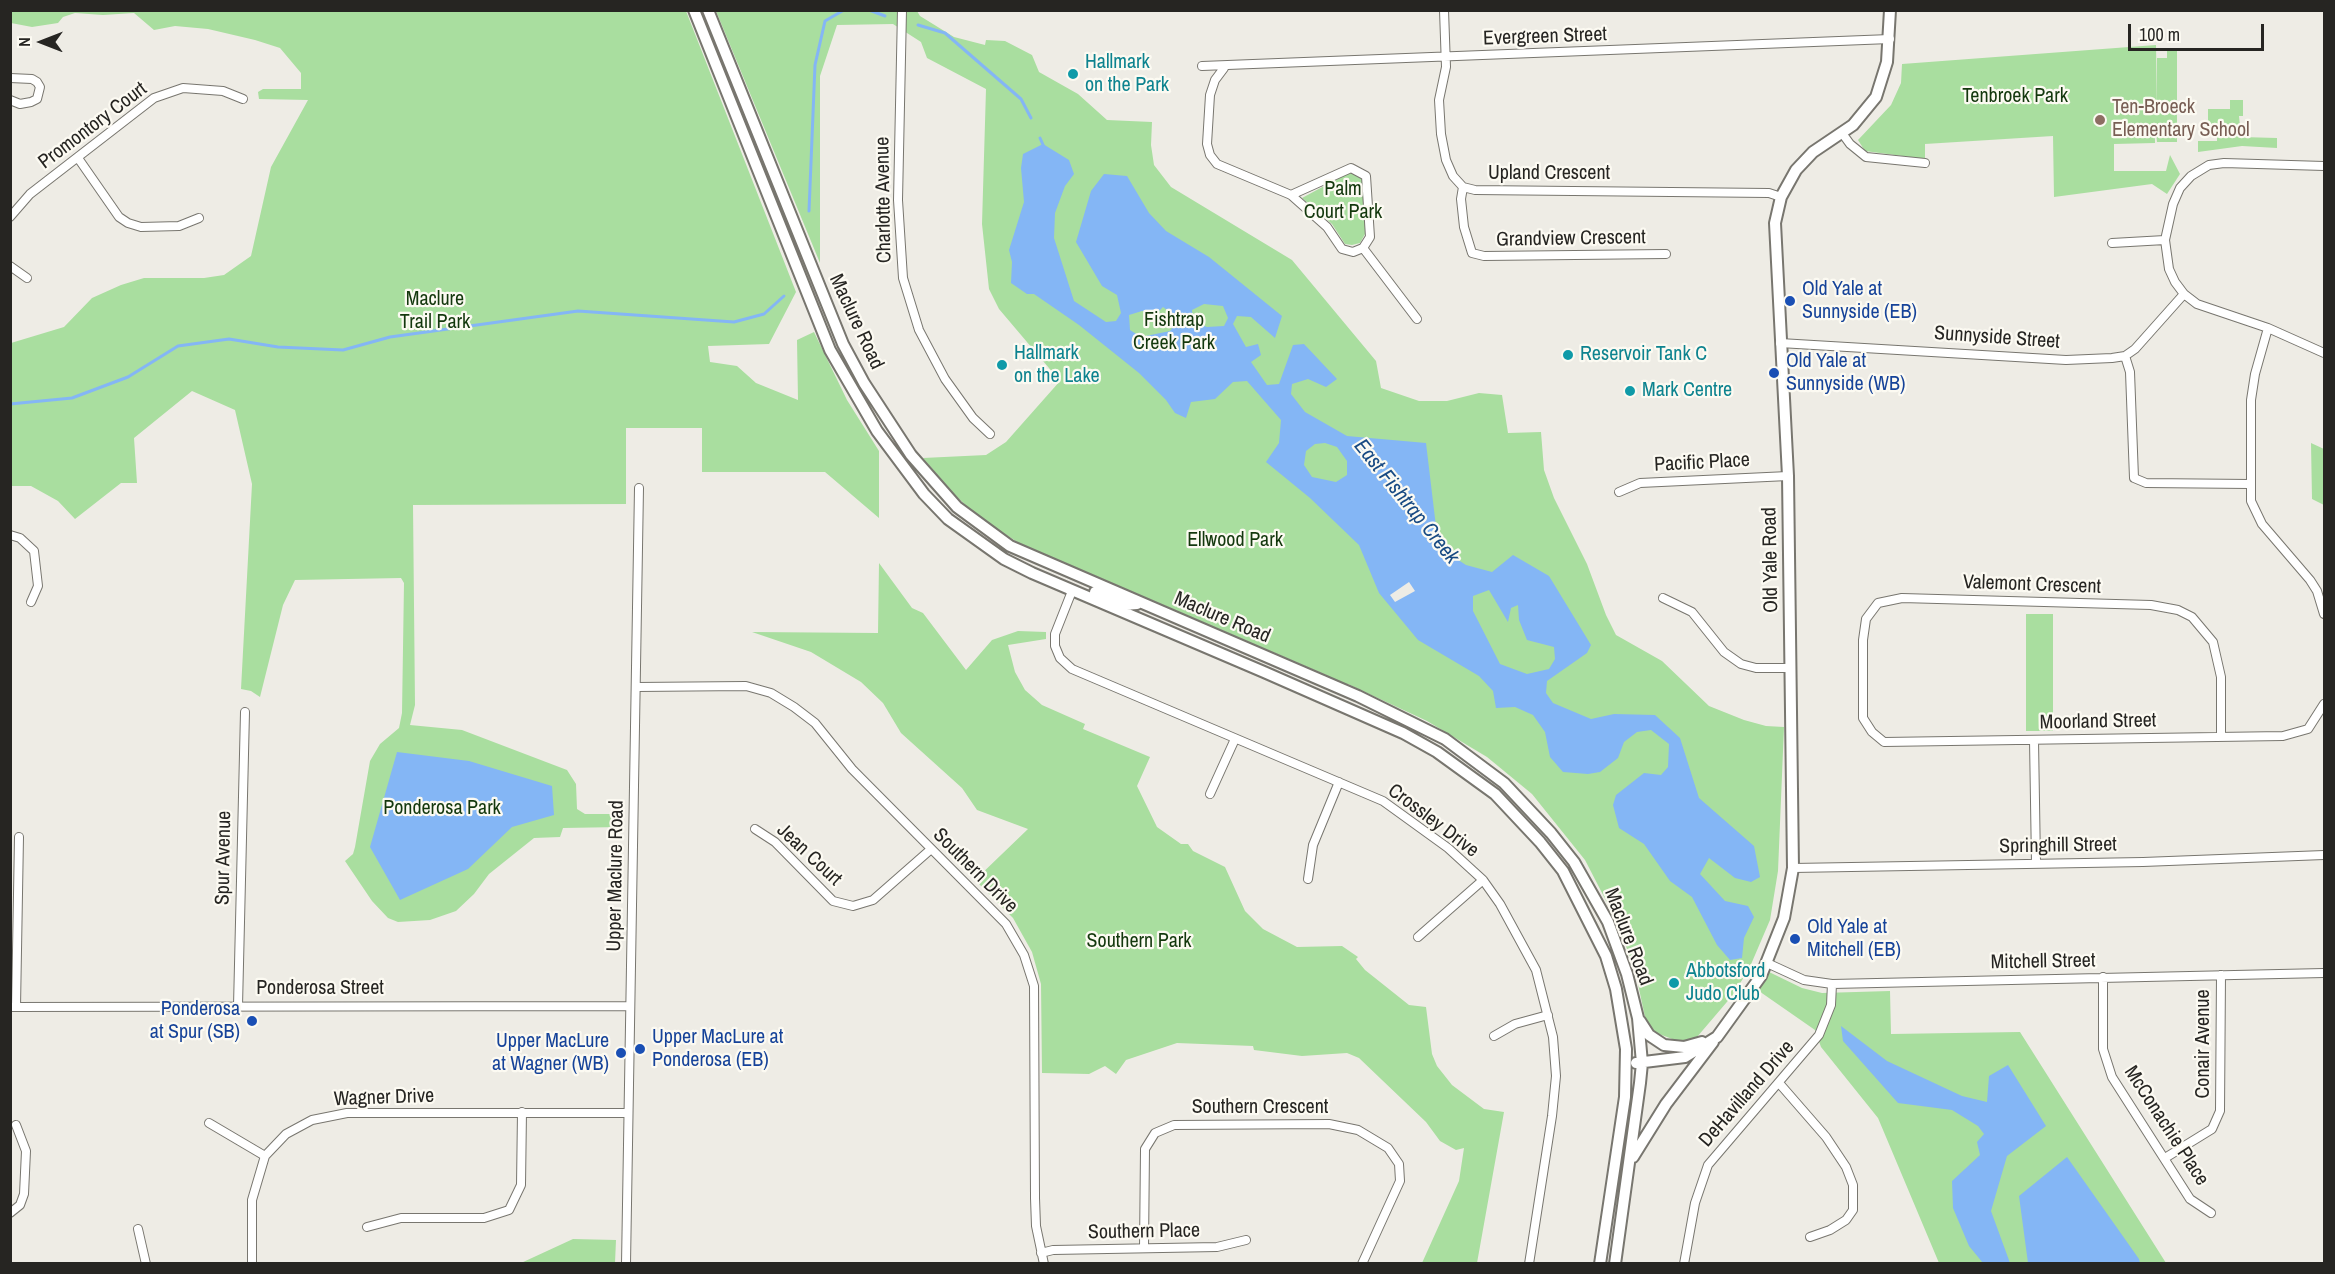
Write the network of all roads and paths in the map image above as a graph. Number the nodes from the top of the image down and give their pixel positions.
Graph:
1 (694, 10) edge
2 (708, 10) edge
3 (902, 10) edge
4 (1444, 10) edge
5 (1890, 10) edge
6 (1890, 39) junction
7 (1446, 57) junction
8 (1202, 66) dead end
9 (1224, 68) junction
10 (10, 78) edge
11 (243, 99) dead end
12 (10, 100) edge
13 (1842, 133) junction
14 (78, 158) junction
15 (1924, 163) dead end
16 (2325, 166) edge
17 (1463, 187) junction
18 (1291, 195) junction
19 (1781, 197) junction
20 (10, 217) edge
21 (199, 218) dead end
22 (2165, 240) junction
23 (2112, 243) dead end
24 (1363, 248) junction
25 (1666, 254) dead end
26 (10, 266) edge
27 (27, 278) dead end
28 (2184, 294) junction
29 (1417, 319) dead end
30 (2268, 328) junction
31 (1780, 343) junction
32 (2325, 353) edge
33 (2125, 356) junction
34 (990, 434) dead end
35 (1788, 476) junction
36 (2250, 484) junction
37 (639, 488) dead end
38 (1619, 492) dead end
39 (10, 535) edge
40 (1072, 591) junction
41 (1663, 597) dead end
42 (31, 602) dead end
43 (1140, 603) junction
44 (2325, 614) edge
45 (1790, 668) junction
46 (637, 687) junction
47 (2325, 704) edge
48 (245, 712) dead end
49 (1872, 732) joint
50 (2221, 736) junction
51 (1235, 738) junction
52 (2034, 740) junction
53 (1339, 782) junction
54 (1210, 794) dead end
55 (755, 829) dead end
56 (19, 837) dead end
57 (930, 850) junction
58 (2325, 855) edge
59 (2036, 863) junction
60 (1793, 868) junction
61 (1308, 879) dead end
62 (1483, 880) junction
63 (1418, 937) dead end
64 (1767, 963) junction
65 (2325, 973) edge
66 (2221, 975) junction
67 (2103, 977) junction
68 (1832, 984) junction
69 (238, 1006) junction
70 (630, 1006) junction
71 (13, 1007) edge
72 (1548, 1015) junction
73 (1638, 1018) junction
74 (1494, 1036) dead end
75 (1717, 1037) junction
76 (1641, 1063) junction
77 (1627, 1064) junction
78 (1779, 1083) junction
79 (522, 1112) junction
80 (628, 1113) junction
81 (209, 1123) dead end
82 (16, 1125) dead end
83 (265, 1156) junction
84 (2165, 1158) junction
85 (1629, 1162) junction
86 (10, 1213) edge
87 (2211, 1213) dead end
88 (367, 1227) dead end
89 (138, 1229) dead end
90 (1810, 1237) dead end
91 (1246, 1240) dead end
92 (1144, 1248) junction
93 (1041, 1253) junction
94 (146, 1263) edge
95 (252, 1263) edge
96 (626, 1263) edge
97 (1044, 1263) edge
98 (1362, 1263) edge
99 (1530, 1263) edge
100 (1600, 1263) edge
101 (1615, 1263) edge
102 (1684, 1263) edge

1 - 40 main road, Maclure Road
2 - 43 main road, Maclure Road
3 - 34 street, Charlotte Avenue
4 - 7 street, Upland Crescent
5 - 6 main road, Old Yale Road
6 - 7 street, Evergreen Street
6 - 13 main road, Old Yale Road
7 - 9 street, Evergreen Street
7 - 17 street, Upland Crescent
8 - 9 street, Evergreen Street
9 - 18 street
10 - 12 street
11 - 14 street, Promontory Court
13 - 15 street
13 - 19 main road, Old Yale Road
14 - 20 street, Promontory Court
14 - 21 street
16 - 22 street
17 - 19 street, Upland Crescent
17 - 25 street, Grandview Crescent
18 - 24 street
18 - 24 street
19 - 31 main road, Old Yale Road
22 - 23 street
22 - 28 street
24 - 29 street
26 - 27 street
28 - 30 street
28 - 33 street
30 - 32 street
30 - 36 street
31 - 33 street, Sunnyside Street
31 - 35 main road, Old Yale Road
33 - 36 street
35 - 38 street, Pacific Place
35 - 45 main road, Old Yale Road
36 - 44 street
37 - 46 street, Upper Maclure Road
39 - 42 street
40 - 43 main road
40 - 51 street, Crossley Drive
40 - 77 main road, Maclure Road
41 - 45 street
43 - 73 main road, Maclure Road
45 - 60 main road, Old Yale Road
46 - 57 street, Southern Drive
46 - 70 street, Upper Maclure Road
47 - 50 street, Moorland Street
48 - 69 street, Spur Avenue
49 - 50 street, Valemont Crescent
49 - 52 street, Moorland Street
50 - 52 street, Moorland Street
51 - 53 street, Crossley Drive
51 - 54 street
52 - 59 street
53 - 61 street
53 - 62 street, Crossley Drive
55 - 57 street, Jean Court
56 - 71 street
57 - 93 street, Southern Drive
58 - 59 street, Springhill Street
59 - 60 street, Springhill Street
60 - 64 main road, Old Yale Road
62 - 63 street
62 - 72 street, Crossley Drive
64 - 68 street, Mitchell Street
64 - 75 main road, Old Yale Road
65 - 66 street, Mitchell Street
66 - 67 street, Mitchell Street
66 - 84 street, Conair Avenue
67 - 68 street, Mitchell Street
67 - 84 street, McConachie Place
68 - 78 street, DeHavilland Drive
69 - 70 street, Ponderosa Street
69 - 71 street, Ponderosa Street
70 - 80 street, Upper Maclure Road
72 - 74 street
72 - 99 street, Crossley Drive
73 - 75 main road
73 - 76 main road, Maclure Road
75 - 76 main road, Old Yale Road
75 - 85 main road
76 - 77 main road, Old Yale Road
76 - 85 main road, Maclure Road
77 - 100 main road, Maclure Road
78 - 90 street
78 - 102 street, DeHavilland Drive
79 - 80 street, Wagner Drive
79 - 83 street, Wagner Drive
79 - 88 street
80 - 96 street, Upper Maclure Road
81 - 83 street
82 - 86 street
83 - 95 street, Wagner Drive
84 - 87 street, McConachie Place
85 - 101 main road, Maclure Road
89 - 94 street
91 - 92 street, Southern Place
92 - 93 street, Southern Place
92 - 98 street, Southern Crescent
93 - 97 street, Southern Drive

